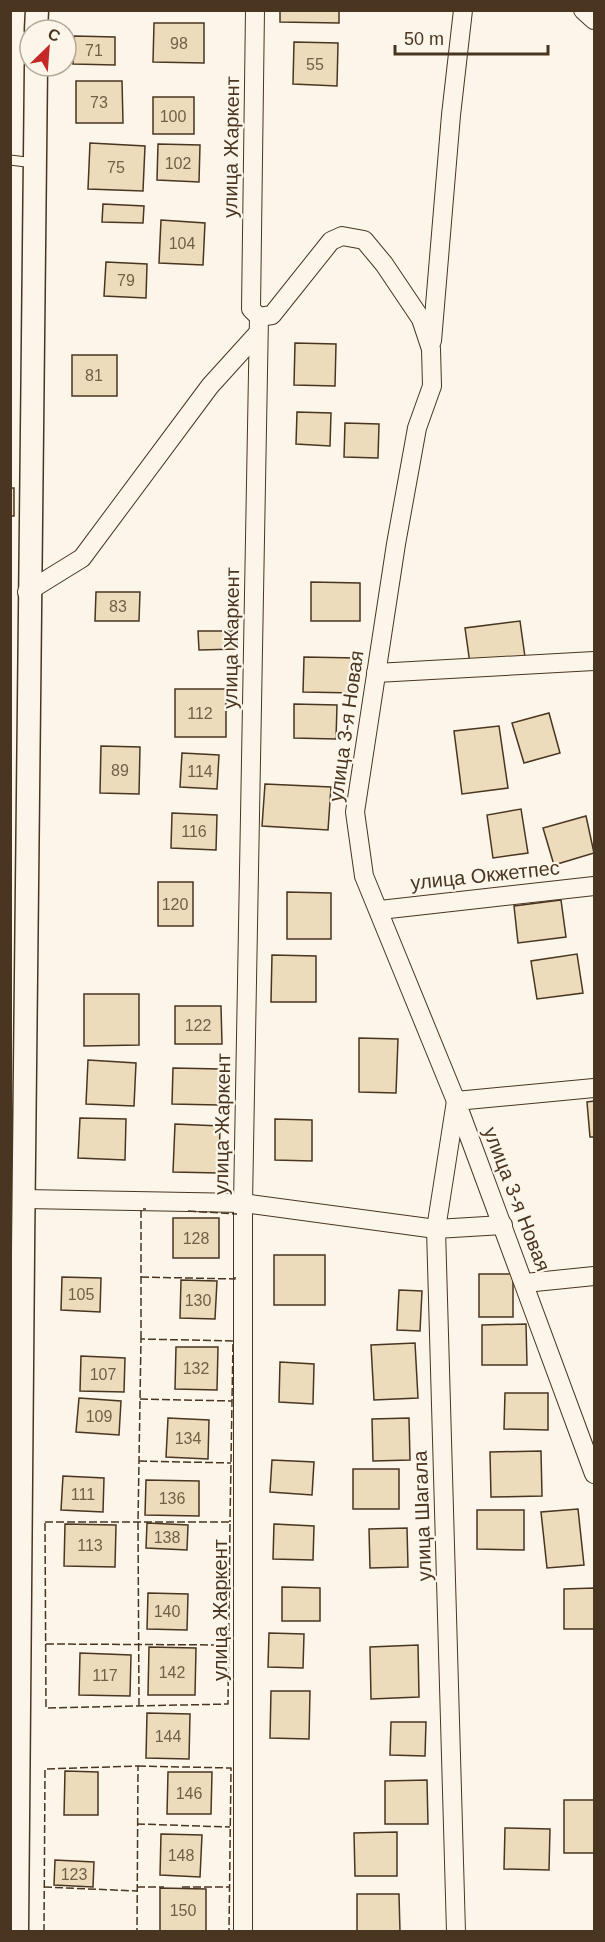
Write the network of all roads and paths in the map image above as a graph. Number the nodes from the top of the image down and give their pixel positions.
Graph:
1 (255, 10) edge
2 (464, 10) edge
3 (583, 10) edge
4 (594, 20) edge
5 (36, 78) edge
6 (10, 160) edge
7 (34, 164) junction
8 (263, 322) junction
9 (431, 349) junction
10 (27, 592) junction
11 (594, 661) edge
12 (376, 674) junction
13 (594, 886) edge
14 (380, 910) junction
15 (594, 1088) edge
16 (456, 1101) junction
17 (25, 1199) junction
18 (243, 1203) junction
19 (503, 1225) junction
20 (436, 1228) junction
21 (594, 1276) edge
22 (525, 1283) junction
23 (594, 1474) edge
24 (17, 1932) edge
25 (243, 1932) edge
26 (456, 1932) edge

1 - 8 street, улица Жаркент
2 - 9 street
3 - 4 street
5 - 7 street
6 - 7 lane
7 - 10 street
8 - 9 street, улица 3-я Новая
8 - 10 street, улица 3-я Новая
8 - 18 street, улица Жаркент
9 - 12 street, улица 3-я Новая
10 - 17 street
11 - 12 street
12 - 14 street, улица 3-я Новая
13 - 14 street, улица Окжетпес
14 - 16 street, улица 3-я Новая
15 - 16 street
16 - 19 street, улица 3-я Новая
16 - 20 street, улица Шагала
17 - 18 street
17 - 24 street
18 - 20 street
18 - 25 street, улица Жаркент
19 - 20 street
19 - 22 street, улица 3-я Новая
20 - 26 street, улица Шагала
21 - 22 street
22 - 23 street, улица 3-я Новая

